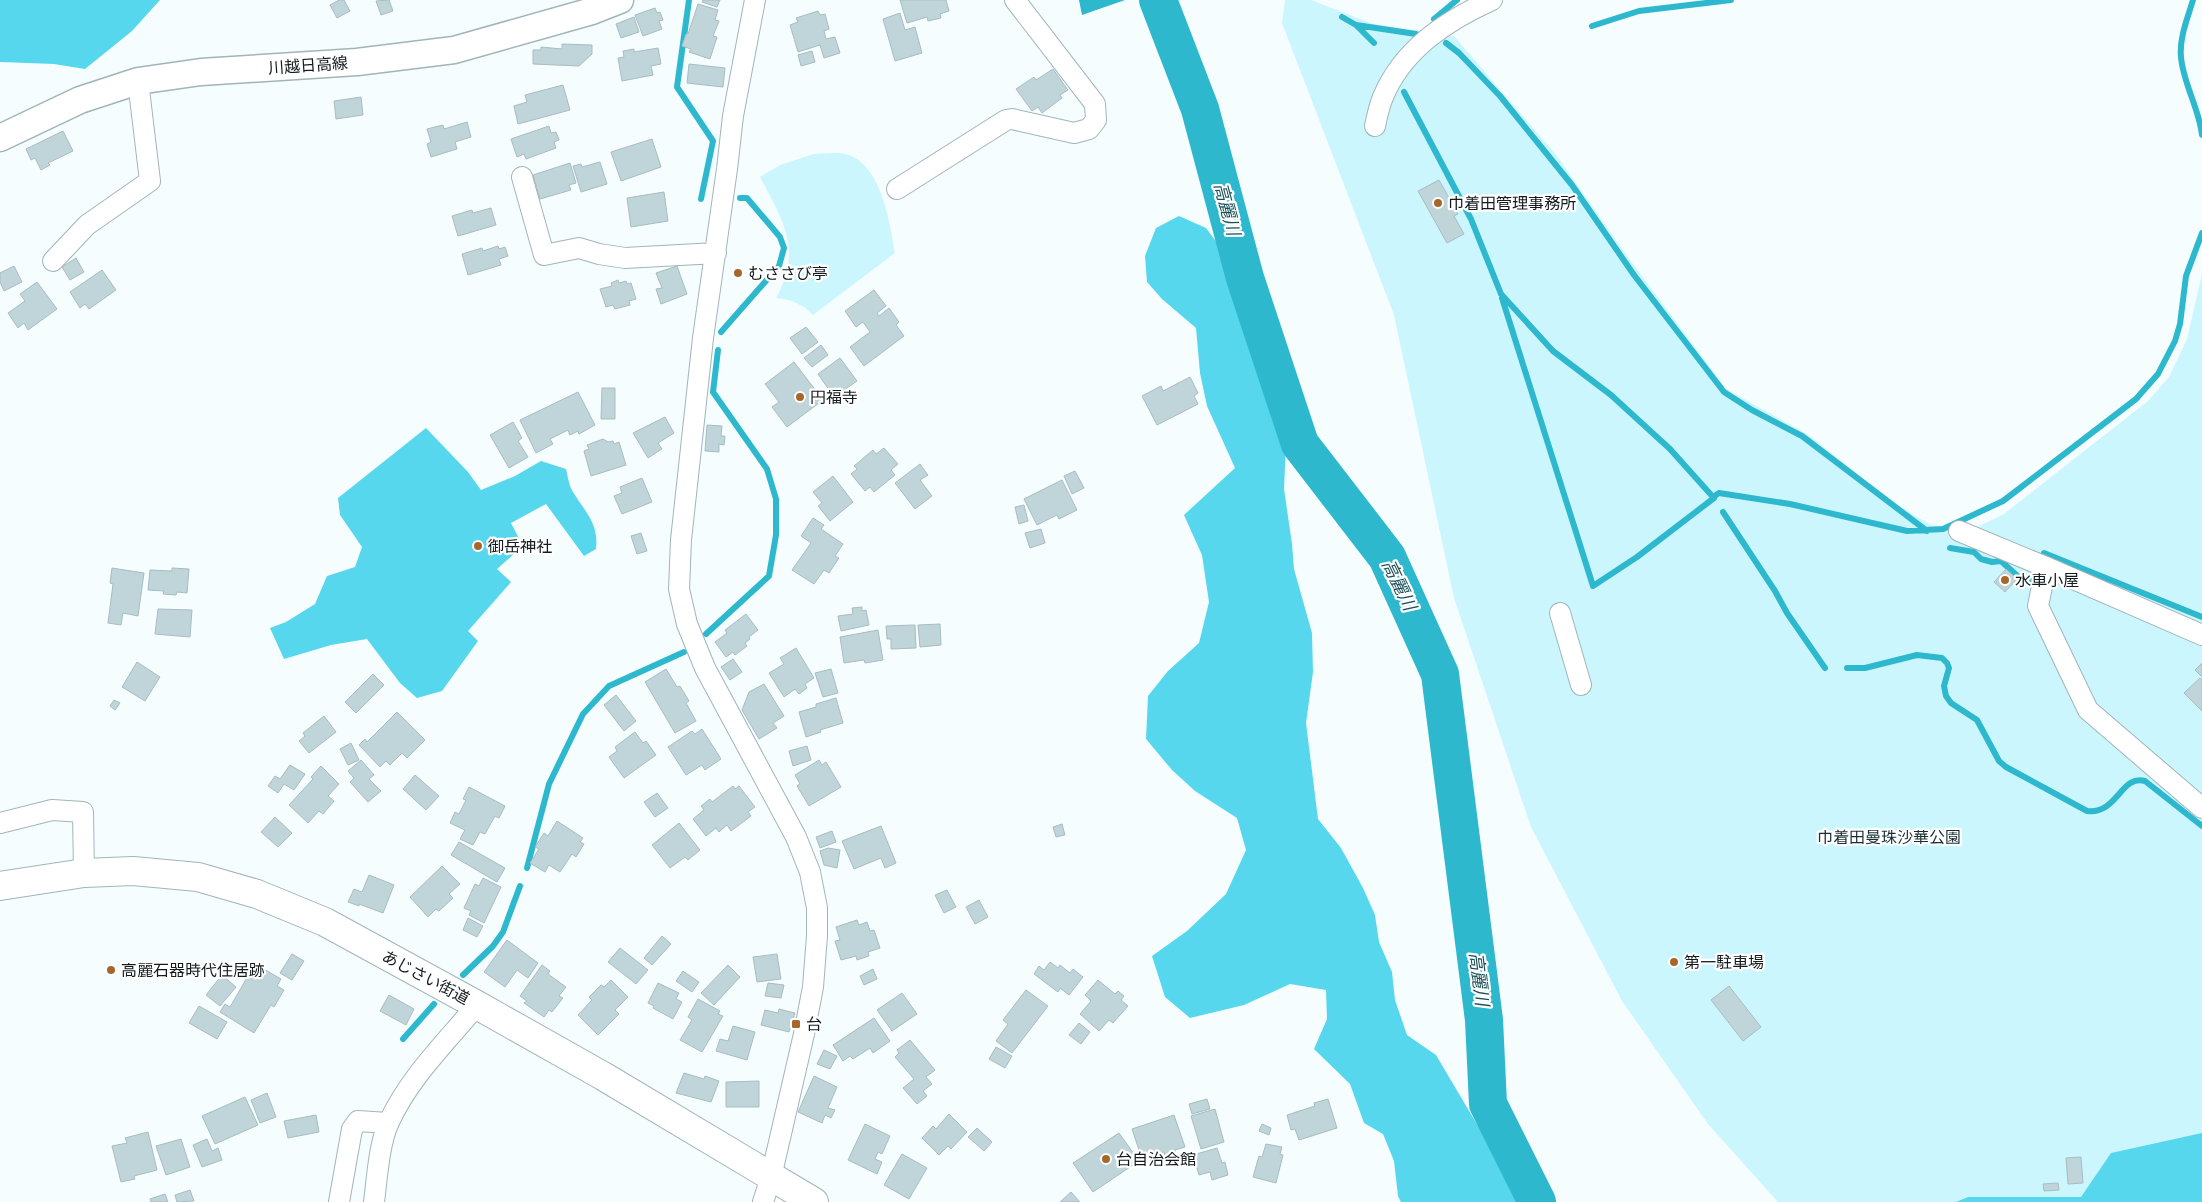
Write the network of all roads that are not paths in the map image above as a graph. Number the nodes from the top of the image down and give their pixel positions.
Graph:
1 (620, 0) edge
2 (755, 0) edge
3 (1016, 0) edge
4 (1492, 0) edge
5 (138, 81) junction
6 (1375, 126) dead end
7 (0, 138) edge
8 (522, 177) dead end
9 (897, 189) dead end
10 (716, 253) junction
11 (53, 261) dead end
12 (1959, 531) dead end
13 (2046, 567) junction
14 (1560, 613) dead end
15 (2202, 635) edge
16 (1582, 685) dead end
17 (2202, 808) edge
18 (0, 823) edge
19 (84, 874) junction
20 (0, 886) edge
21 (477, 1005) junction
22 (388, 1123) junction
23 (767, 1189) edge
24 (339, 1202) edge
25 (374, 1202) edge
26 (814, 1202) edge

1 - 5 main road, 川越日高線
2 - 10 street
3 - 9 street
4 - 6 street
5 - 7 main road, 川越日高線
5 - 11 street
8 - 10 street
10 - 23 street
12 - 13 street
13 - 15 street
13 - 17 street
14 - 16 street
18 - 19 street
19 - 20 highway, あじさい街道
19 - 21 highway, あじさい街道
21 - 22 street
21 - 23 highway, あじさい街道
22 - 24 street
22 - 25 street
23 - 26 highway, あじさい街道

